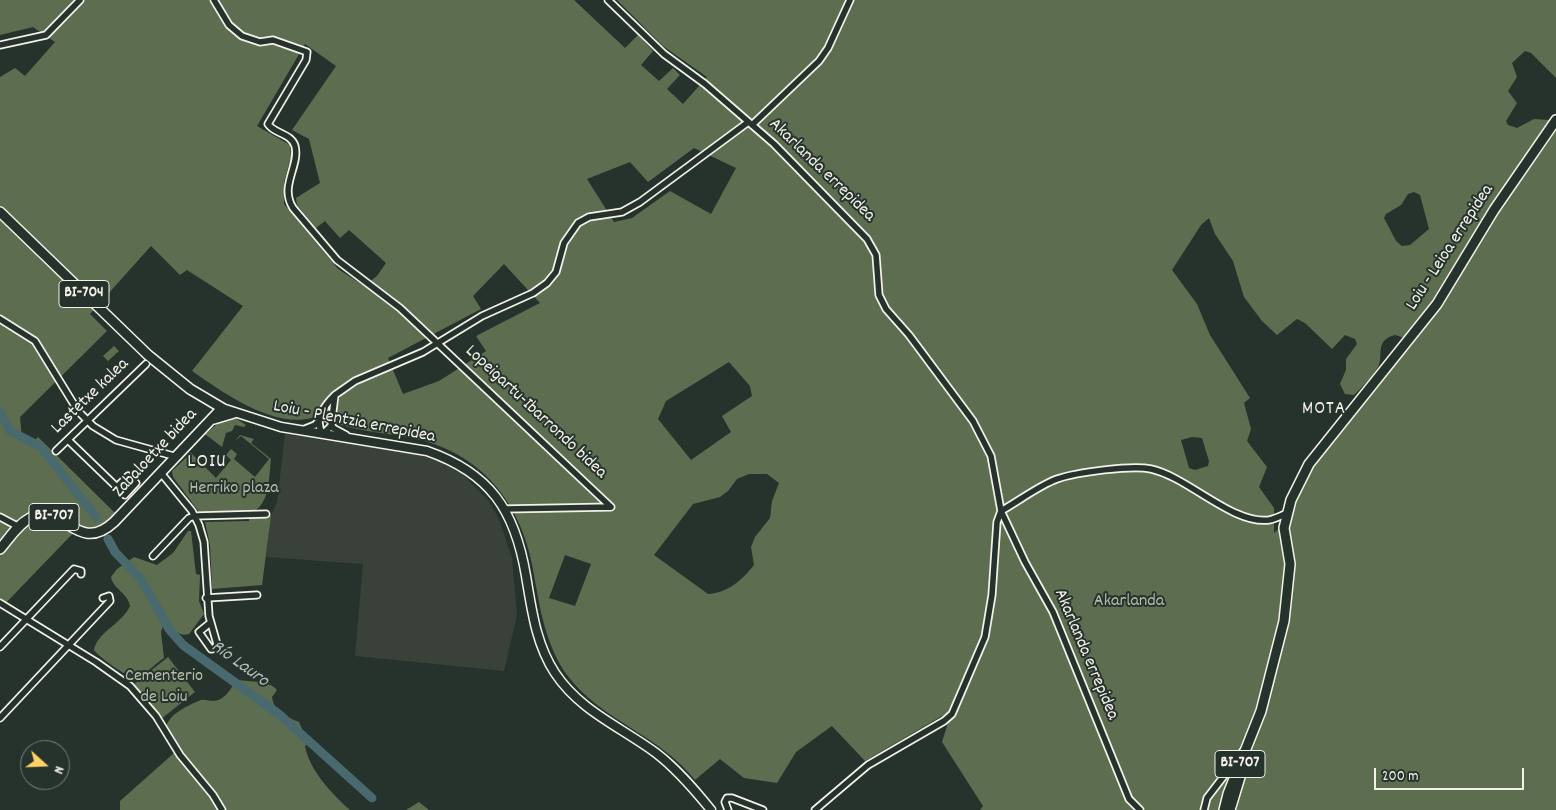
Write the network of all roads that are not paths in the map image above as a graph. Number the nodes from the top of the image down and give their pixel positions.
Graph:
1 (80, 0) edge
2 (214, 0) edge
3 (608, 0) edge
4 (850, 0) edge
5 (0, 45) edge
6 (1556, 120) edge
7 (749, 124) junction
8 (0, 212) edge
9 (0, 319) edge
10 (437, 343) junction
11 (146, 364) dead end
12 (198, 394) junction
13 (335, 395) junction
14 (222, 408) junction
15 (234, 413) junction
16 (319, 420) junction
17 (87, 421) junction
18 (210, 421) junction
19 (332, 422) junction
20 (298, 430) junction
21 (323, 434) junction
22 (68, 440) junction
23 (360, 440) junction
24 (56, 451) dead end
25 (177, 457) junction
26 (446, 459) junction
27 (161, 473) junction
28 (117, 487) dead end
29 (504, 510) junction
30 (1001, 511) junction
31 (1287, 513) junction
32 (266, 514) dead end
33 (195, 516) junction
34 (0, 517) edge
35 (19, 527) junction
36 (0, 549) edge
37 (153, 556) dead end
38 (81, 574) dead end
39 (257, 595) dead end
40 (103, 598) dead end
41 (206, 598) junction
42 (0, 603) edge
43 (26, 619) junction
44 (210, 623) dead end
45 (68, 646) junction
46 (0, 647) edge
47 (0, 718) edge
48 (1258, 719) junction
49 (1247, 745) junction
50 (222, 810) edge
51 (706, 810) edge
52 (711, 810) edge
53 (728, 810) edge
54 (763, 810) edge
55 (815, 810) edge
56 (1140, 810) edge
57 (1204, 810) edge
58 (1224, 810) edge
59 (1229, 810) edge

1 - 5 street
2 - 10 street, Lopeigartu-Ibarrondo bidea
3 - 7 street, Akarlanda errepidea
4 - 7 street
6 - 31 main road, Loiu - Leioa errepidea / BI-707
7 - 10 street
7 - 30 street, Akarlanda errepidea
8 - 12 main road, Loiu - Plentzia errepidea / BI-704
9 - 17 street
10 - 13 street
10 - 29 street, Lopeigartu-Ibarrondo bidea
11 - 17 street, Lastetxe kalea
12 - 14 main road, Loiu - Plentzia errepidea / BI-704
12 - 18 main road
13 - 16 street
13 - 19 street
14 - 15 main road, Loiu - Plentzia errepidea
14 - 18 main road, Zabaloetxe bidea / BI-707
15 - 18 main road
15 - 20 main road, Loiu - Plentzia errepidea
16 - 19 street
16 - 20 street
16 - 21 street
17 - 22 street, Lastetxe kalea
17 - 25 street
18 - 25 main road, Zabaloetxe bidea / BI-707
19 - 21 street
19 - 23 street
20 - 21 main road, Loiu - Plentzia errepidea
21 - 23 main road, Loiu - Plentzia errepidea
22 - 24 street, Lastetxe kalea
22 - 28 street
23 - 26 main road, Loiu - Plentzia errepidea
25 - 27 main road, Zabaloetxe bidea / BI-707
26 - 29 main road
26 - 51 main road, Loiu - Plentzia errepidea
27 - 33 street
27 - 35 main road, Zabaloetxe bidea / BI-707
29 - 52 main road
30 - 31 street
30 - 55 street
30 - 56 street, Akarlanda errepidea
31 - 48 main road, Loiu - Leioa errepidea / BI-707
32 - 33 street
33 - 37 street
33 - 41 street
34 - 35 street
35 - 36 main road, BI-707
38 - 43 street
39 - 41 street
40 - 45 street
41 - 44 street
42 - 43 street
43 - 45 street
43 - 46 street
45 - 47 street
45 - 50 street
48 - 49 main road, BI-707
48 - 59 main road, BI-707
49 - 57 street
49 - 58 main road, BI-707
53 - 54 street

